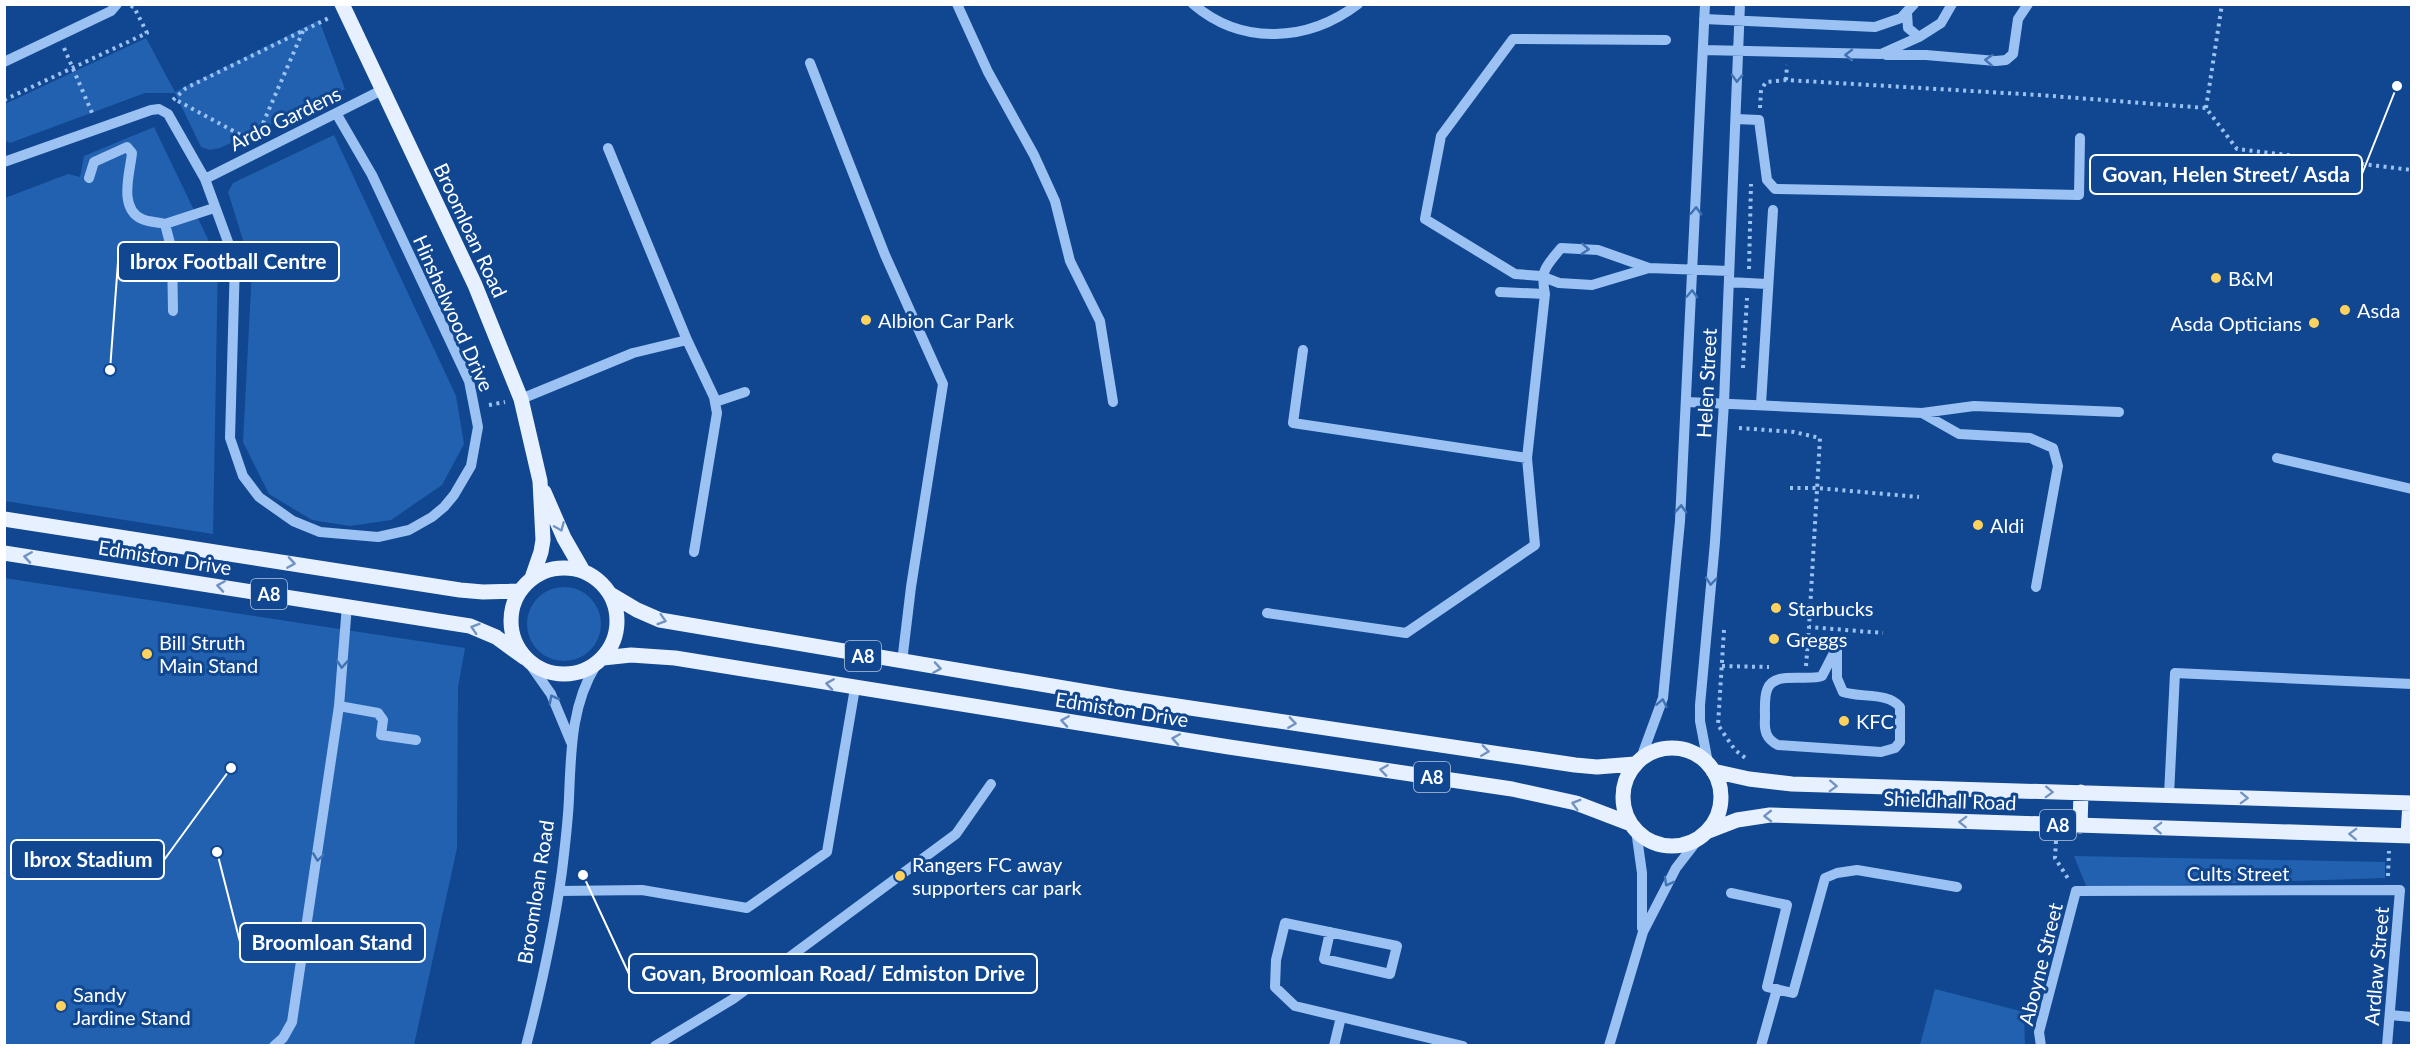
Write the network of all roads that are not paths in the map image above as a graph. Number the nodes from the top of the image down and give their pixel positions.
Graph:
1 (117, 4) edge
2 (957, 4) edge
3 (1193, 4) edge
4 (1358, 4) edge
5 (1705, 4) edge
6 (1740, 4) edge
7 (1952, 4) edge
8 (2028, 4) edge
9 (343, 7) edge
10 (1911, 9) edge
11 (1704, 19) junction
12 (1740, 20) junction
13 (1919, 37) junction
14 (1666, 40) dead end
15 (1702, 50) junction
16 (1738, 51) junction
17 (1881, 54) junction
18 (4, 62) edge
19 (810, 63) dead end
20 (382, 90) junction
21 (336, 113) junction
22 (1736, 119) junction
23 (2080, 138) dead end
24 (609, 148) dead end
25 (4, 162) edge
26 (89, 178) dead end
27 (205, 178) junction
28 (214, 208) junction
29 (1773, 210) dead end
30 (165, 224) junction
31 (1649, 268) junction
32 (1694, 269) junction
33 (1541, 276) junction
34 (1729, 277) junction
35 (1767, 284) junction
36 (1500, 292) dead end
37 (1545, 294) junction
38 (173, 311) dead end
39 (687, 340) junction
40 (1303, 350) dead end
41 (745, 392) dead end
42 (521, 399) junction
43 (715, 402) junction
44 (1113, 402) dead end
45 (1687, 402) junction
46 (1724, 403) junction
47 (1761, 404) junction
48 (2119, 412) dead end
49 (1922, 413) junction
50 (1527, 458) junction
51 (2277, 458) dead end
52 (540, 481) junction
53 (2412, 489) edge
54 (4, 519) edge
55 (694, 552) dead end
56 (4, 553) edge
57 (584, 571) junction
58 (532, 578) junction
59 (2036, 587) dead end
60 (519, 591) junction
61 (610, 594) junction
62 (347, 605) junction
63 (1267, 613) dead end
64 (1837, 647) joint
65 (526, 659) junction
66 (600, 662) junction
67 (902, 662) junction
68 (2412, 684) edge
69 (855, 688) junction
70 (339, 706) junction
71 (416, 740) dead end
72 (571, 742) junction
73 (1638, 761) junction
74 (1711, 767) junction
75 (991, 784) dead end
76 (2082, 792) junction
77 (2169, 795) junction
78 (2411, 803) edge
79 (2080, 826) junction
80 (1633, 827) junction
81 (1703, 835) junction
82 (2410, 836) edge
83 (1957, 888) dead end
84 (2400, 890) joint
85 (559, 891) junction
86 (2076, 891) joint
87 (1731, 893) dead end
88 (1330, 932) junction
89 (1642, 932) junction
90 (1777, 989) junction
91 (2390, 1015) junction
92 (1341, 1017) junction
93 (2412, 1017) edge
94 (274, 1046) edge
95 (526, 1046) edge
96 (655, 1046) edge
97 (1334, 1046) edge
98 (1463, 1046) edge
99 (1609, 1046) edge
100 (1761, 1046) edge
101 (2041, 1046) edge
102 (2387, 1046) edge

1 - 18 street
2 - 44 street
3 - 4 street
5 - 11 street, Helen Street
6 - 12 street, Helen Street
7 - 13 street
8 -> 17 street
9 - 20 main road, Broomloan Road
10 - 12 street
10 - 13 street
11 - 12 street
11 - 15 street, Helen Street
12 - 16 street, Helen Street
13 - 17 street
14 - 33 street
15 - 16 street
32 -> 15 street, Helen Street
17 -> 16 street
16 -> 22 street, Helen Street
19 - 67 street
20 - 21 street, Ardo Gardens
20 - 42 main road, Broomloan Road
21 - 27 street, Ardo Gardens
21 - 28 street, Hinshelwood Drive
22 - 23 street
22 - 34 street, Helen Street
24 - 39 street
25 - 27 street, Hinshelwood Drive
26 - 30 street
27 - 28 street, Hinshelwood Drive
28 - 30 street
29 - 35 street
30 - 38 street
31 - 32 street
31 - 33 street
33 -> 31 street
32 - 34 street
45 -> 32 street, Helen Street
33 - 37 street
34 - 35 street
34 - 46 street, Helen Street
35 - 47 street
36 - 37 street
37 - 50 street
39 - 42 street
39 - 43 street
40 - 50 street
41 - 43 street
42 - 52 main road, Broomloan Road
43 - 55 street
45 - 46 street
73 -> 45 street, Helen Street
46 - 47 street
46 -> 74 street, Helen Street
47 - 49 street
48 - 49 street
49 - 59 street
50 - 63 street
51 - 53 street
52 -> 57 main road, Broomloan Road
52 - 58 main road, Broomloan Road
54 -> 60 main road, Edmiston Drive / A8
62 -> 56 main road, Edmiston Drive / A8
57 - 58 main road
57 - 61 main road
58 - 60 main road
60 - 65 main road
61 - 66 main road
61 -> 67 main road, Edmiston Drive / A8
65 -> 62 main road, Edmiston Drive / A8
62 -> 70 street
64 - 64 street
65 - 66 main road
72 -> 65 street, Broomloan Road
69 -> 66 main road, Edmiston Drive / A8
66 - 72 street, Broomloan Road
67 -> 73 main road, Edmiston Drive / A8
68 - 77 street
80 -> 69 main road, Edmiston Drive / A8
69 - 85 street
70 - 71 street
70 -> 94 street
72 - 85 street, Broomloan Road
73 - 74 main road
73 - 80 main road
74 -> 76 main road, Shieldhall Road / A8
74 - 81 main road
75 - 96 street
76 - 77 main road, Shieldhall Road / A8
76 - 79 main road
77 -> 78 main road, Shieldhall Road / A8
78 - 82 main road
79 -> 81 main road, Shieldhall Road / A8
82 -> 79 main road, Shieldhall Road / A8
80 - 81 main road
80 - 89 street
81 -> 89 street
83 - 90 street
84 - 86 street, Cults Street
84 - 91 street, Ardlaw Street
85 - 95 street, Broomloan Road
86 - 101 street, Aboyne Street
87 - 90 street
88 - 88 street
88 - 92 street
89 - 99 street
90 - 100 street
91 - 93 street
91 - 102 street, Ardlaw Street
92 - 97 street
92 - 98 street

